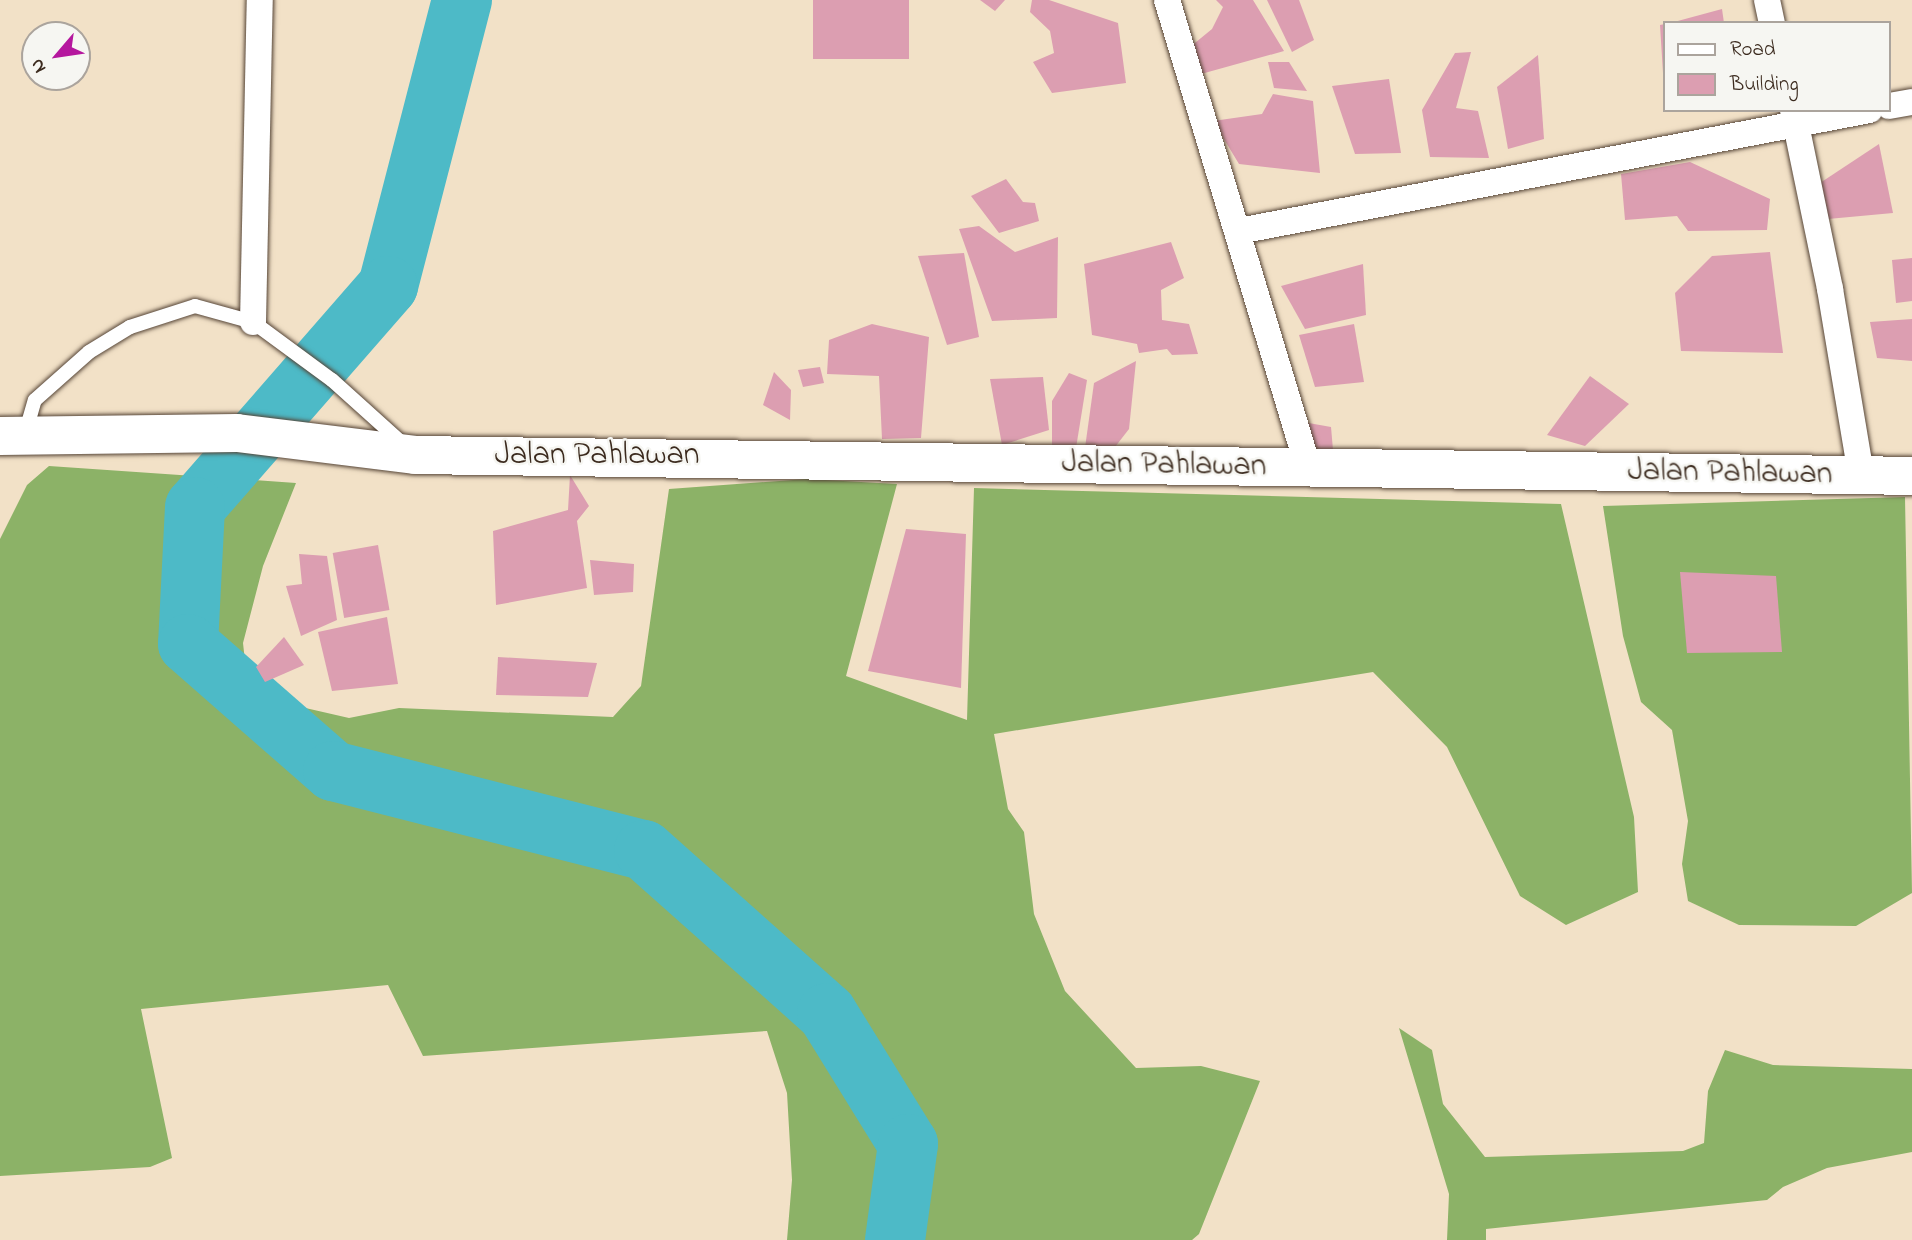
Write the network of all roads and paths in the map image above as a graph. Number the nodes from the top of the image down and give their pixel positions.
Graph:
1 (260, 0) edge
2 (1167, 0) edge
3 (1767, 0) edge
4 (1772, 21) edge
5 (1912, 102) edge
6 (1891, 106) edge
7 (1848, 112) edge
8 (1794, 117) edge
9 (1240, 231) junction
10 (253, 322) junction
11 (12, 436) edge
12 (415, 455) junction
13 (1309, 470) junction
14 (1861, 475) junction
15 (1912, 476) edge

1 - 10 street
2 - 9 street
3 - 4 street
5 - 6 street
7 - 8 street
8 - 9 street
8 - 14 street
9 - 13 street
10 - 11 lane, Jalan Pahlawan
10 - 12 lane, Jalan Pahlawan
11 - 12 main road, Jalan Pahlawan
12 - 13 main road, Jalan Pahlawan
13 - 14 main road, Jalan Pahlawan
14 - 15 main road, Jalan Pahlawan

